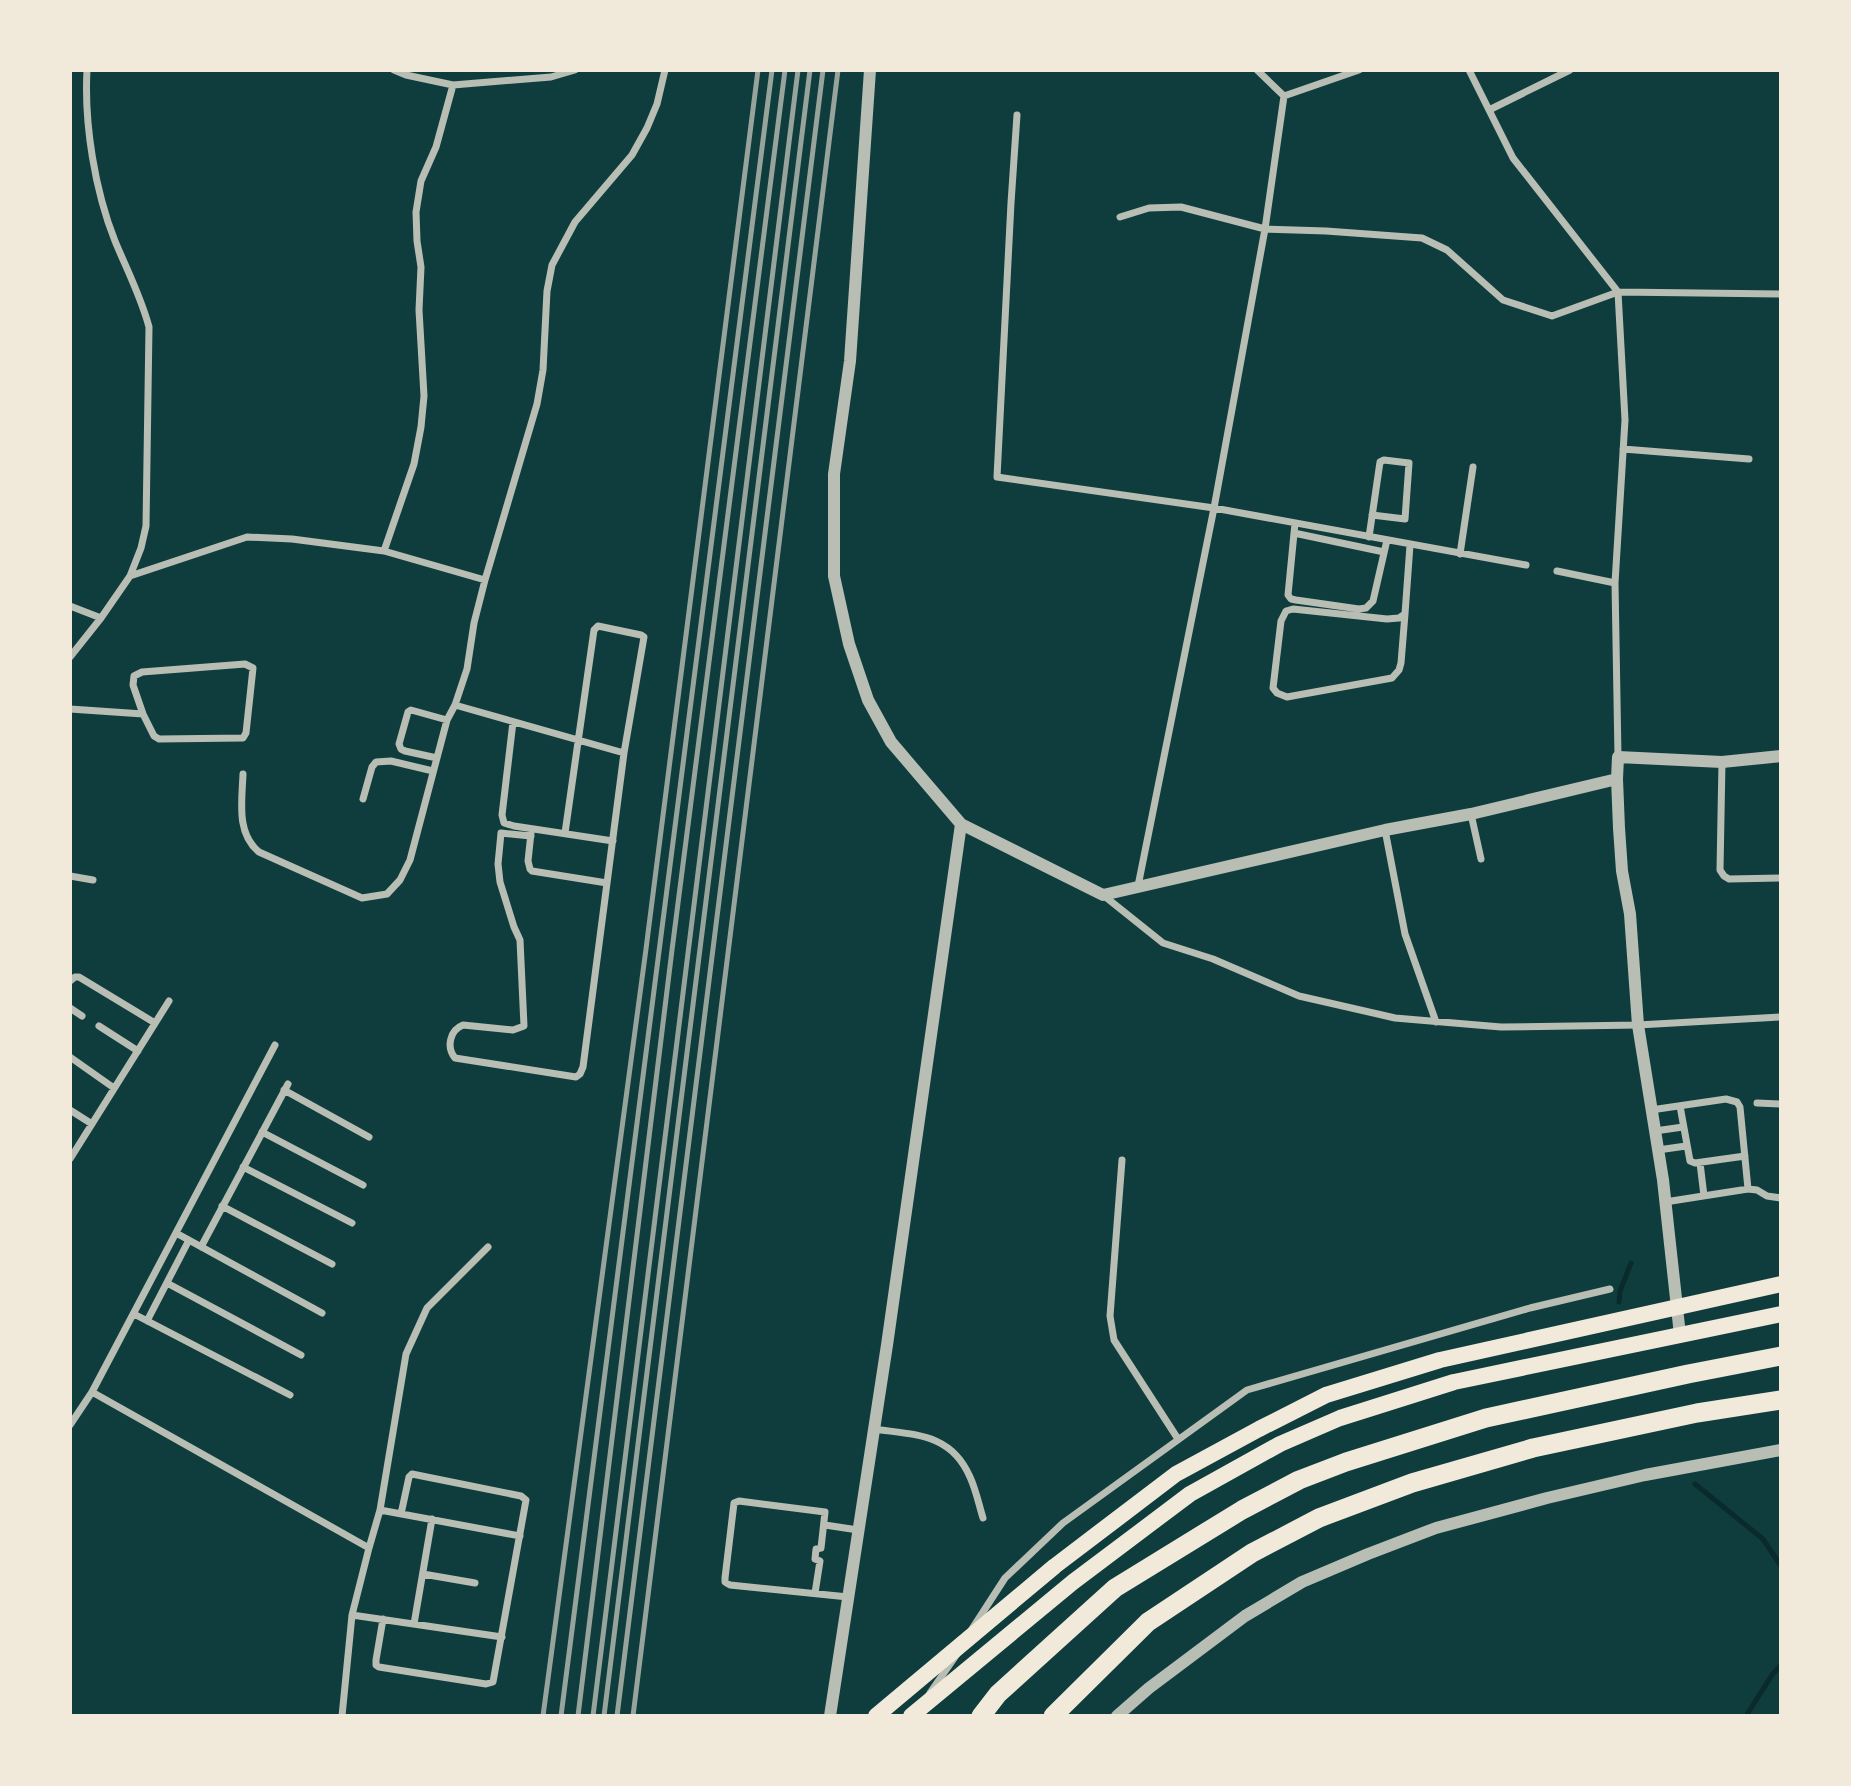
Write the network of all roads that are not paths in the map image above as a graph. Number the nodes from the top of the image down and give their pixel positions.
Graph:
1 (86, 70) edge
2 (394, 70) edge
3 (575, 70) edge
4 (665, 70) edge
5 (870, 70) edge
6 (1257, 70) edge
7 (1359, 70) edge
8 (1469, 70) edge
9 (1570, 70) edge
10 (552, 73) edge
11 (453, 85) junction
12 (1284, 96) junction
13 (1489, 110) junction
14 (1017, 115) dead end
15 (1120, 217) dead end
16 (1265, 229) junction
17 (1618, 292) junction
18 (1781, 294) edge
19 (1623, 449) junction
20 (1749, 459) dead end
21 (1473, 467) dead end
22 (1214, 508) junction
23 (1372, 515) junction
24 (1295, 523) junction
25 (1342, 532) junction
26 (1294, 533) junction
27 (1369, 537) junction
28 (1387, 540) junction
29 (1340, 543) junction
30 (1410, 545) junction
31 (384, 551) junction
32 (1384, 552) junction
33 (1460, 554) junction
34 (1525, 565) dead end
35 (1557, 571) dead end
36 (130, 576) junction
37 (485, 580) junction
38 (1615, 583) junction
39 (70, 606) edge
40 (1405, 614) junction
41 (101, 618) junction
42 (70, 657) edge
43 (455, 705) junction
44 (70, 709) edge
45 (143, 714) junction
46 (447, 720) junction
47 (513, 722) junction
48 (577, 739) junction
49 (624, 753) junction
50 (1781, 756) edge
51 (1618, 757) junction
52 (437, 758) junction
53 (1722, 762) junction
54 (433, 771) junction
55 (243, 774) dead end
56 (1617, 779) junction
57 (363, 799) dead end
58 (1471, 814) junction
59 (961, 824) junction
60 (1385, 830) junction
61 (531, 832) junction
62 (565, 833) junction
63 (613, 841) junction
64 (1480, 859) dead end
65 (70, 876) edge
66 (1781, 877) edge
67 (93, 880) dead end
68 (607, 883) junction
69 (1138, 886) junction
70 (1103, 895) junction
71 (70, 981) edge
72 (169, 1001) dead end
73 (70, 1008) edge
74 (82, 1016) dead end
75 (1781, 1017) edge
76 (1436, 1022) junction
77 (155, 1023) junction
78 (1638, 1025) junction
79 (99, 1026) dead end
80 (275, 1045) dead end
81 (138, 1051) junction
82 (70, 1057) edge
83 (114, 1088) junction
84 (1757, 1104) dead end
85 (1781, 1104) edge
86 (1680, 1106) junction
87 (70, 1110) edge
88 (1651, 1110) junction
89 (92, 1124) junction
90 (1684, 1127) junction
91 (1655, 1131) junction
92 (262, 1132) junction
93 (369, 1137) dead end
94 (1686, 1146) junction
95 (1658, 1150) junction
96 (1745, 1156) junction
97 (70, 1159) edge
98 (1122, 1160) dead end
99 (1700, 1163) junction
100 (243, 1167) junction
101 (363, 1185) dead end
102 (1748, 1189) junction
103 (1704, 1196) junction
104 (1781, 1198) edge
105 (1665, 1202) junction
106 (222, 1206) junction
107 (352, 1223) dead end
108 (176, 1233) junction
109 (189, 1240) junction
110 (201, 1247) junction
111 (488, 1247) dead end
112 (332, 1264) dead end
113 (167, 1283) junction
114 (1781, 1284) edge
115 (1610, 1289) dead end
116 (1677, 1306) junction
117 (322, 1313) dead end
118 (134, 1314) junction
119 (1781, 1314) edge
120 (147, 1321) junction
121 (1681, 1335) junction
122 (301, 1355) dead end
123 (1781, 1356) edge
124 (92, 1392) junction
125 (290, 1395) dead end
126 (1781, 1400) edge
127 (70, 1425) edge
128 (874, 1429) junction
129 (1178, 1439) junction
130 (1781, 1450) edge
131 (380, 1510) junction
132 (401, 1514) junction
133 (983, 1518) dead end
134 (432, 1520) junction
135 (825, 1525) junction
136 (858, 1530) junction
137 (520, 1536) junction
138 (369, 1548) junction
139 (423, 1574) junction
140 (475, 1583) dead end
141 (816, 1593) junction
142 (848, 1597) junction
143 (352, 1615) junction
144 (383, 1619) junction
145 (414, 1624) junction
146 (502, 1637) junction
147 (342, 1716) edge
148 (830, 1716) edge
149 (876, 1716) edge
150 (912, 1716) edge
151 (981, 1716) edge
152 (1053, 1716) edge
153 (1116, 1716) edge

1 - 36 street
2 - 11 street
3 - 10 street
4 - 37 street
5 - 59 street
6 - 12 street
7 - 12 street
8 - 13 street
9 - 13 street
10 - 11 street
11 - 31 street
12 - 16 street
13 - 17 street
14 - 22 street
15 - 16 street
16 - 17 street
16 - 22 street
17 - 18 street
17 - 19 street
19 - 20 street
19 - 38 street
21 - 33 street
22 - 24 street
22 - 69 street
23 - 23 street
23 - 27 street
24 - 25 street
24 - 26 street
25 - 27 street
25 - 29 street
26 - 29 street
26 - 32 street
27 - 28 street
28 - 30 street
28 - 32 street
29 - 32 street
30 - 33 street
30 - 40 street
31 - 36 street
31 - 37 street
33 - 34 street
35 - 38 street
36 - 41 street
37 - 43 street
38 - 51 street
39 - 41 street
40 - 40 street
41 - 42 street
43 - 46 street
43 - 47 street
44 - 45 street
45 - 45 street
46 - 52 street
46 - 52 street
47 - 48 street
47 - 61 street
48 - 49 street
48 - 49 street
48 - 62 street
49 - 63 street
50 - 53 street
51 - 53 street
51 - 56 street
52 - 54 street
53 - 66 street
54 - 55 street
54 - 57 street
56 - 58 street
56 - 78 street
58 - 60 street
58 - 64 street
59 - 70 street
59 - 128 street
60 - 69 street
60 - 76 street
61 - 62 street
61 - 68 street
61 - 68 street
62 - 63 street
63 - 68 street
65 - 67 street
69 - 70 street
70 - 76 street
71 - 77 street
72 - 77 street
73 - 74 street
75 - 78 street
76 - 78 street
77 - 81 street
78 - 88 street
79 - 81 street
80 - 108 street
81 - 83 street
82 - 83 street
83 - 89 street
84 - 85 street
86 - 88 street
86 - 90 street
86 - 96 street
87 - 89 street
88 - 91 street
89 - 97 street
90 - 91 street
90 - 94 street
91 - 95 street
92 - 93 street
92 - 100 street
92 - 101 street
94 - 95 street
94 - 99 street
95 - 105 street
96 - 99 street
96 - 102 street
98 - 129 street
99 - 103 street
100 - 106 street
100 - 107 street
102 - 103 street
102 - 104 street
103 - 105 street
105 - 116 street
106 - 110 street
106 - 112 street
108 - 109 street
108 - 118 street
109 - 110 street
109 - 113 street
110 - 117 street
111 - 131 street
113 - 120 street
113 - 122 street
114 - 116 main road
115 - 129 street
116 - 121 street
116 - 149 main road
118 - 120 street
118 - 124 street
119 - 121 main road
120 - 125 street
121 - 150 main road
123 - 151 highway
124 - 127 street
124 - 138 street
126 - 152 highway
128 - 133 street
128 - 136 street
129 - 150 street
130 - 153 street
131 - 132 street
131 - 138 street
132 - 134 street
132 - 137 street
134 - 137 street
134 - 139 street
135 - 136 street
135 - 141 street
135 - 141 street
136 - 142 street
137 - 146 street
138 - 143 street
139 - 140 street
139 - 145 street
141 - 142 street
142 - 148 street
143 - 144 street
143 - 147 street
144 - 145 street
144 - 146 street
145 - 146 street

